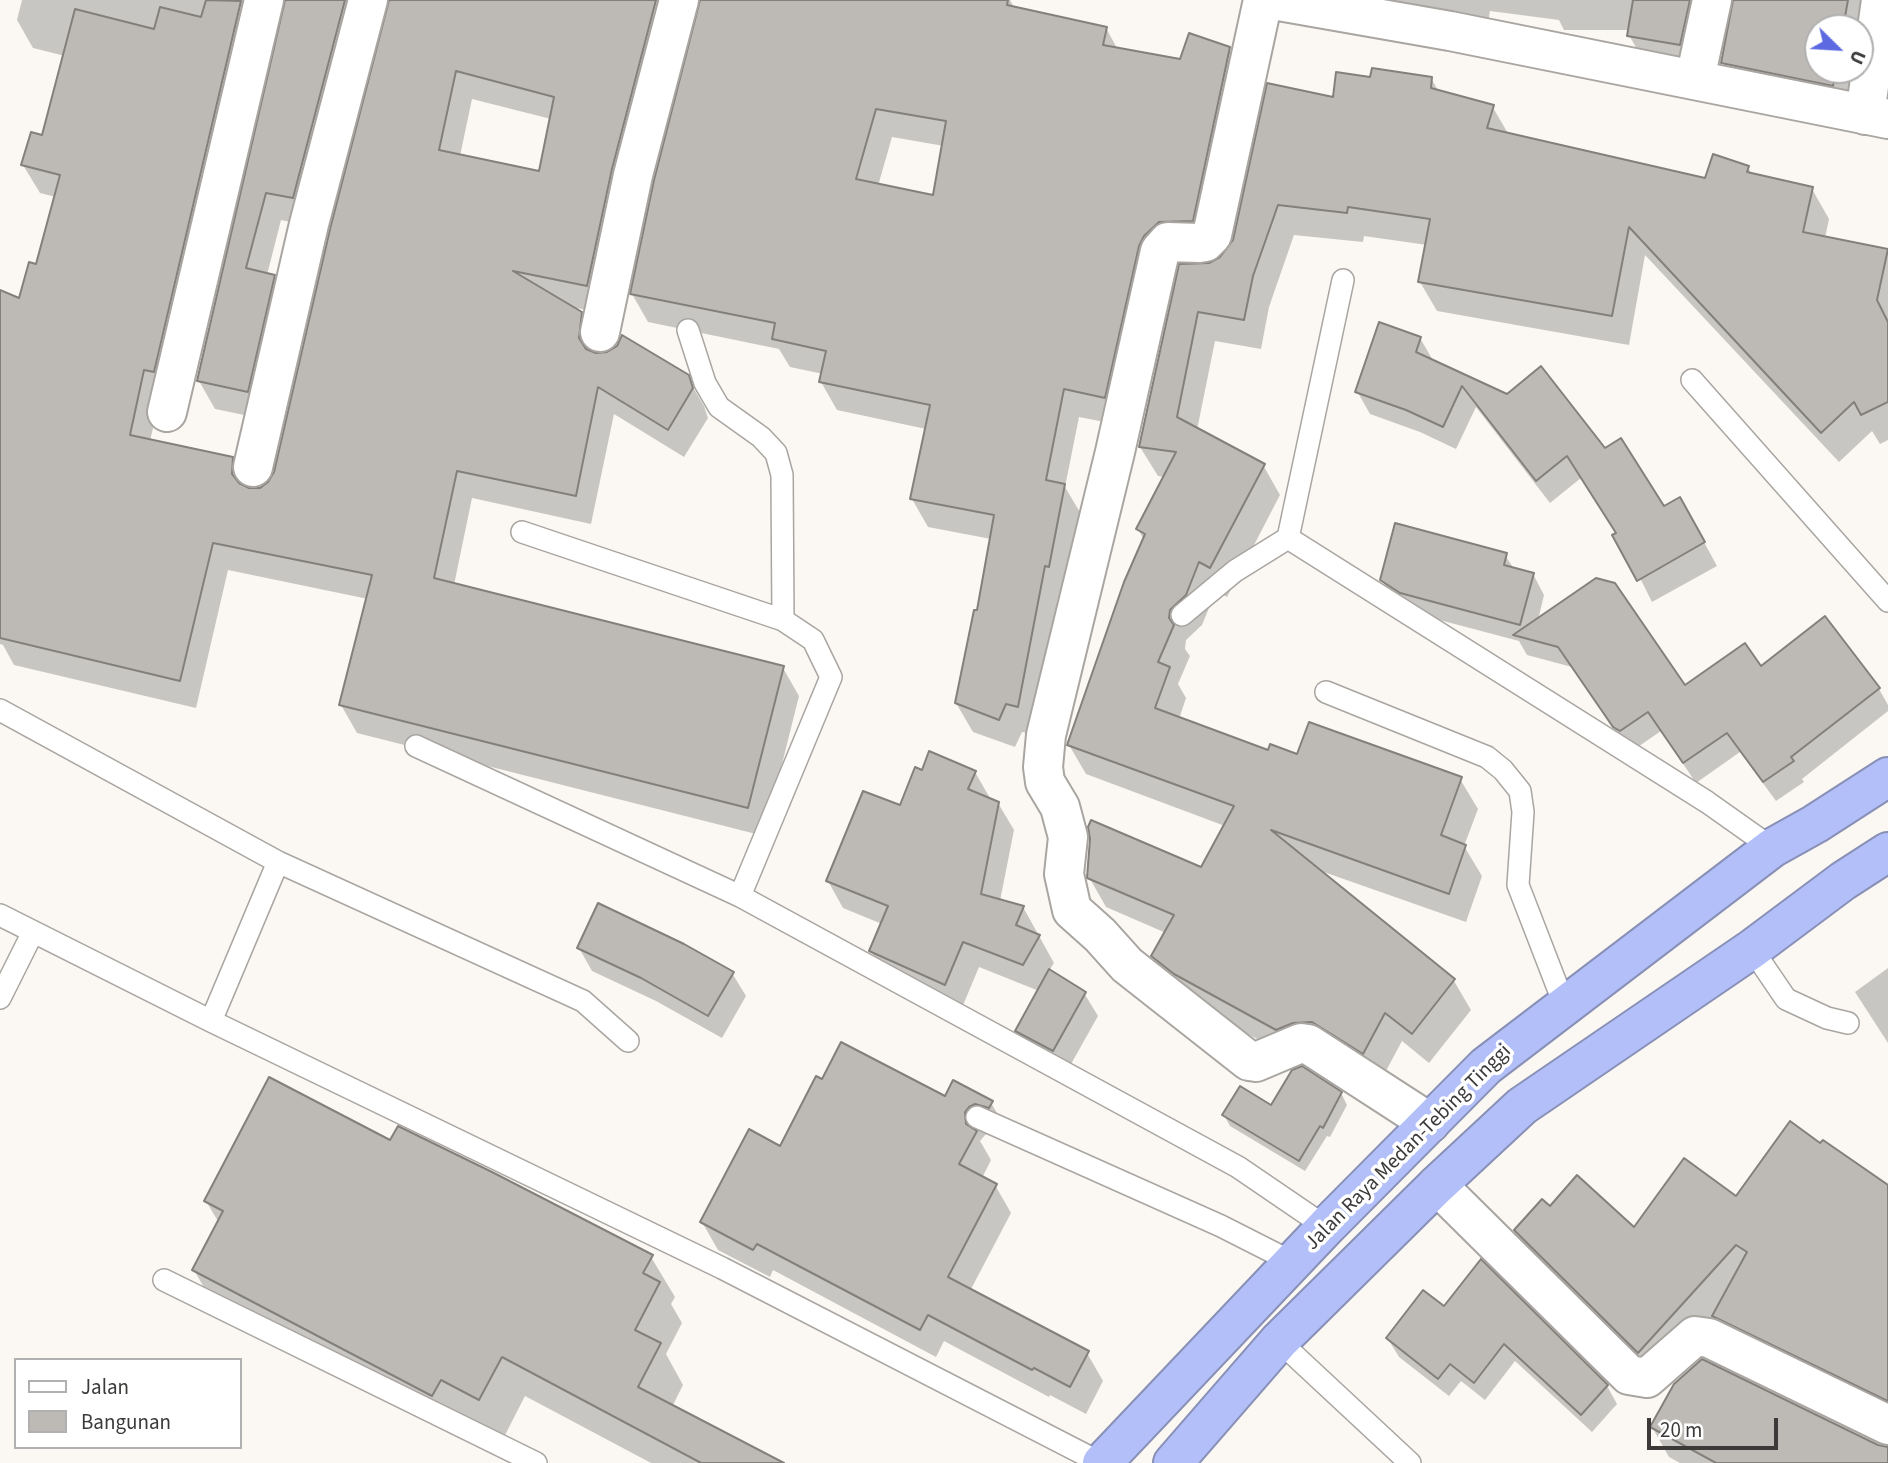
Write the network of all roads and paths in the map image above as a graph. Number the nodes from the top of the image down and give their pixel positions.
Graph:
1 (264, 0) edge
2 (368, 0) edge
3 (679, 0) edge
4 (1263, 0) edge
5 (1273, 0) edge
6 (1712, 0) edge
7 (1881, 0) edge
8 (1695, 79) junction
9 (1876, 117) edge
10 (1343, 280) dead end
11 (688, 330) dead end
12 (600, 332) dead end
13 (1692, 380) dead end
14 (167, 412) dead end
15 (253, 467) dead end
16 (522, 532) dead end
17 (1288, 537) junction
18 (1888, 601) edge
19 (1182, 615) dead end
20 (783, 620) junction
21 (1326, 692) dead end
22 (0, 710) edge
23 (416, 746) dead end
24 (1888, 777) edge
25 (1772, 848) junction
26 (1888, 852) edge
27 (278, 862) junction
28 (740, 896) junction
29 (0, 915) edge
30 (33, 932) junction
31 (1752, 949) junction
32 (0, 998) edge
33 (1564, 1004) junction
34 (211, 1021) junction
35 (1848, 1023) dead end
36 (628, 1041) dead end
37 (977, 1118) dead end
38 (1430, 1123) junction
39 (1437, 1185) junction
40 (1326, 1227) junction
41 (1294, 1263) junction
42 (164, 1280) dead end
43 (1279, 1341) junction
44 (1888, 1425) edge
45 (536, 1463) edge
46 (1101, 1463) edge
47 (1173, 1463) edge
48 (1410, 1463) edge

1 - 14 street
2 - 15 street
3 - 12 street
4 - 38 street
5 - 8 street
6 - 8 street
7 - 9 street
8 - 9 street
10 - 17 lane
11 - 20 lane
13 - 18 lane
16 - 20 lane
17 - 19 lane
17 - 25 lane
20 - 28 lane
21 - 33 lane
22 - 27 lane
23 - 28 lane
24 - 25 highway, Jalan Raya Medan-Tebing Tinggi
25 - 33 highway, Jalan Raya Medan-Tebing Tinggi
26 - 31 highway
27 - 34 lane
27 - 36 lane
28 - 40 lane
29 - 30 lane
30 - 32 lane
30 - 34 lane
31 - 35 lane
31 - 39 highway
33 - 38 highway, Jalan Raya Medan-Tebing Tinggi
34 - 46 lane
37 - 41 lane
38 - 40 highway, Jalan Raya Medan-Tebing Tinggi
39 - 43 highway
39 - 44 street
40 - 41 highway, Jalan Raya Medan-Tebing Tinggi
41 - 46 highway, Jalan Raya Medan-Tebing Tinggi
42 - 45 lane
43 - 47 highway
43 - 48 lane

